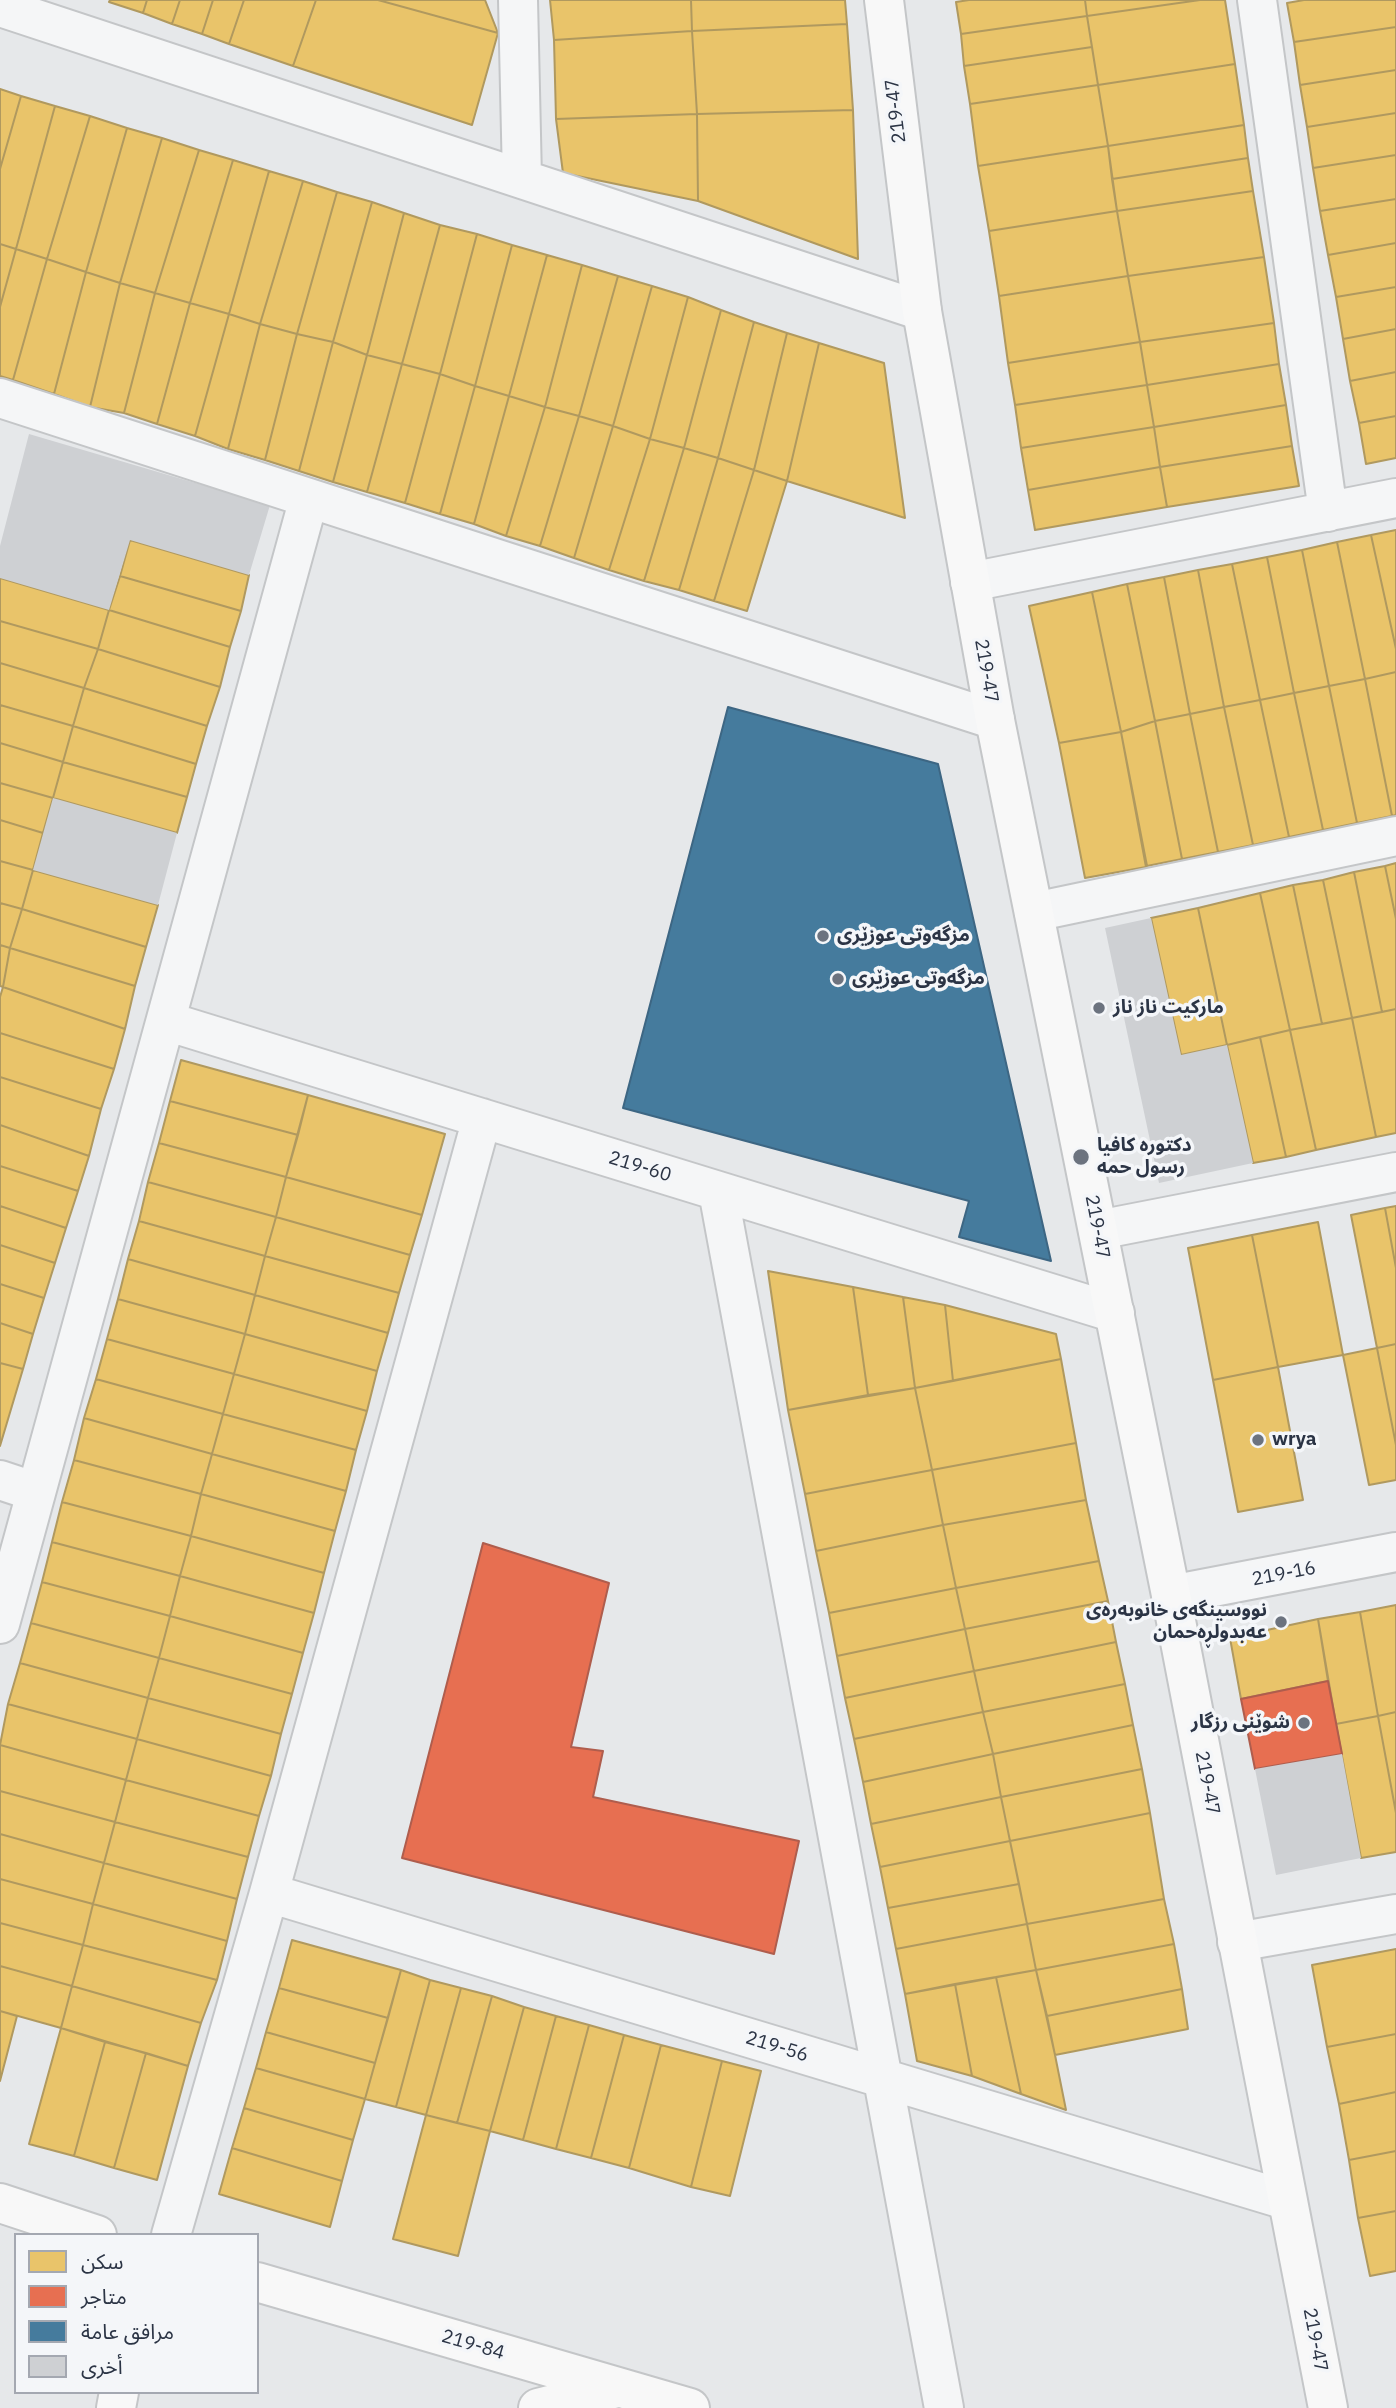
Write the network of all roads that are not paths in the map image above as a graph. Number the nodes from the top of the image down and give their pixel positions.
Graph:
1 (518, 0) edge
2 (884, 0) edge
3 (1256, 0) edge
4 (0, 7) edge
5 (522, 179) junction
6 (922, 311) junction
7 (0, 398) edge
8 (309, 498) junction
9 (1396, 498) edge
10 (1328, 512) junction
11 (970, 582) junction
12 (995, 720) junction
13 (1396, 836) edge
14 (1034, 912) junction
15 (166, 1021) junction
16 (482, 1118) junction
17 (1396, 1172) edge
18 (718, 1191) junction
19 (1098, 1230) junction
20 (1115, 1313) junction
21 (0, 1480) edge
22 (36, 1492) junction
23 (1396, 1552) edge
24 (1171, 1595) junction
25 (0, 1624) edge
26 (268, 1894) junction
27 (1396, 1914) edge
28 (1237, 1942) junction
29 (881, 2078) junction
30 (1286, 2200) junction
31 (0, 2203) edge
32 (59, 2229) edge
33 (84, 2233) edge
34 (173, 2233) edge
35 (259, 2283) edge
36 (619, 2387) junction
37 (538, 2408) edge
38 (690, 2408) edge
39 (944, 2408) edge
40 (1328, 2408) edge

1 - 5 street
2 - 6 street, 219-47
3 - 10 street
4 - 5 street
5 - 6 street
6 - 11 street, 219-47
7 - 8 street
8 - 12 street
8 - 15 street
9 - 10 street
10 - 11 street
11 - 12 street, 219-47
12 - 14 street, 219-47
13 - 14 street
14 - 19 street, 219-47
15 - 16 street, 219-60
15 - 22 street
16 - 18 street, 219-60
16 - 26 street
17 - 19 street
18 - 20 street, 219-60
18 - 29 street
19 - 20 street, 219-47
20 - 24 street, 219-47
21 - 22 street
22 - 25 street
23 - 24 street, 219-16
24 - 28 street, 219-47
26 - 29 street, 219-56
26 - 34 street
27 - 28 street
28 - 30 street, 219-47
29 - 30 street, 219-56
29 - 39 street
30 - 40 street, 219-47
31 - 32 street
32 - 33 street
35 - 36 street, 219-84
36 - 37 street
36 - 38 street, 219-84

